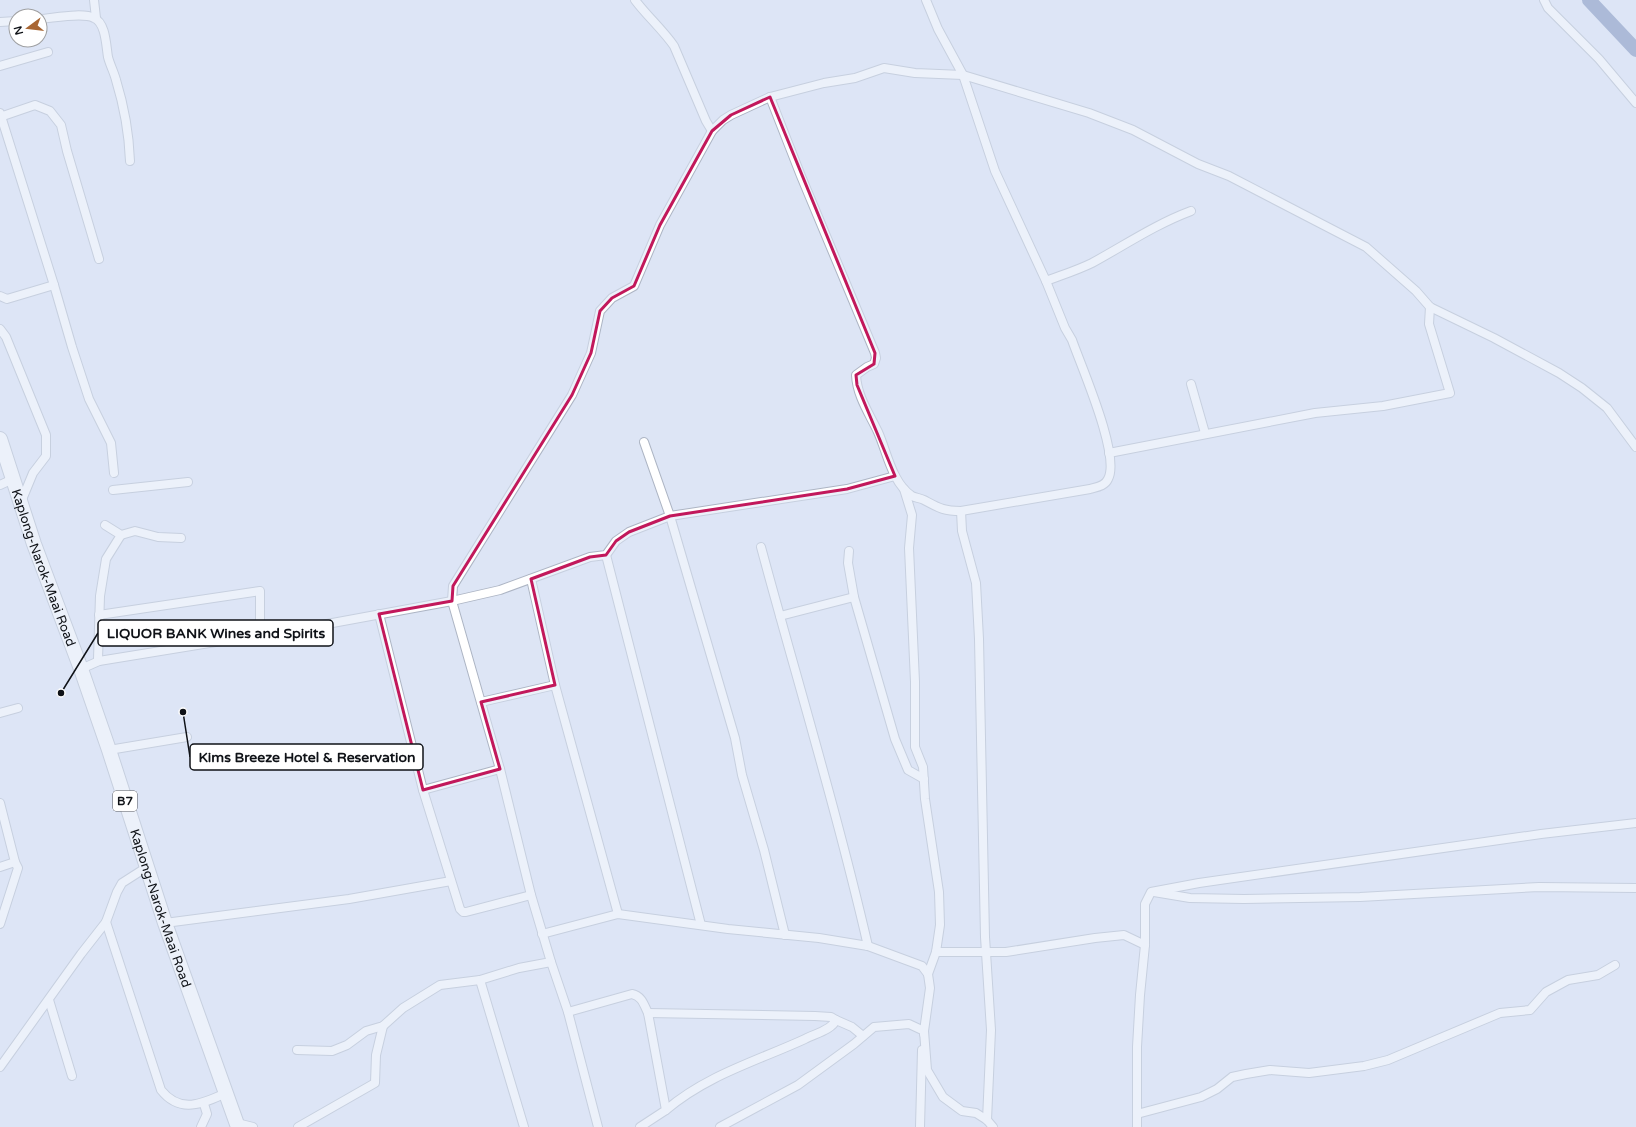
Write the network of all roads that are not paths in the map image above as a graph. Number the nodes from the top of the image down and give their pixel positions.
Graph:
1 (94, 0) edge
2 (635, 0) edge
3 (926, 0) edge
4 (1544, 0) edge
5 (48, 18) edge
6 (96, 18) junction
7 (48, 52) dead end
8 (0, 66) edge
9 (963, 75) junction
10 (770, 96) junction
11 (1636, 103) edge
12 (0, 115) edge
13 (712, 131) junction
14 (130, 161) dead end
15 (1191, 211) dead end
16 (100, 259) dead end
17 (1046, 281) junction
18 (54, 285) junction
19 (0, 296) edge
20 (1430, 307) junction
21 (0, 329) edge
22 (1192, 384) dead end
23 (1205, 433) junction
24 (0, 439) edge
25 (644, 442) dead end
26 (1636, 447) edge
27 (1109, 453) junction
28 (114, 473) dead end
29 (896, 476) junction
30 (13, 479) junction
31 (188, 482) dead end
32 (0, 485) edge
33 (113, 490) dead end
34 (904, 490) junction
35 (21, 502) junction
36 (961, 511) junction
37 (670, 516) junction
38 (105, 525) dead end
39 (121, 535) junction
40 (181, 538) dead end
41 (761, 547) dead end
42 (849, 551) dead end
43 (606, 555) junction
44 (531, 579) junction
45 (854, 597) junction
46 (452, 600) junction
47 (379, 614) junction
48 (99, 615) junction
49 (780, 616) junction
50 (260, 636) junction
51 (99, 661) junction
52 (81, 669) junction
53 (555, 685) junction
54 (481, 702) junction
55 (18, 708) dead end
56 (0, 713) edge
57 (187, 737) dead end
58 (109, 750) junction
59 (500, 770) junction
60 (924, 779) junction
61 (423, 790) junction
62 (0, 802) edge
63 (1636, 822) edge
64 (15, 862) junction
65 (0, 867) edge
66 (148, 867) junction
67 (451, 882) junction
68 (1636, 888) edge
69 (1151, 892) junction
70 (531, 895) junction
71 (618, 914) junction
72 (106, 922) junction
73 (165, 923) junction
74 (0, 924) edge
75 (701, 925) junction
76 (542, 934) junction
77 (785, 935) junction
78 (1145, 945) junction
79 (868, 946) junction
80 (936, 952) junction
81 (986, 952) junction
82 (551, 962) junction
83 (1615, 965) dead end
84 (928, 974) junction
85 (480, 980) junction
86 (49, 1000) junction
87 (568, 1012) junction
88 (648, 1013) junction
89 (836, 1020) junction
90 (383, 1026) junction
91 (924, 1031) junction
92 (862, 1036) junction
93 (297, 1050) dead end
94 (0, 1067) edge
95 (72, 1076) dead end
96 (226, 1093) junction
97 (204, 1104) junction
98 (666, 1110) junction
99 (1137, 1114) junction
100 (987, 1120) junction
101 (238, 1125) edge
102 (201, 1127) edge
103 (253, 1127) edge
104 (298, 1127) edge
105 (524, 1127) edge
106 (598, 1127) edge
107 (640, 1127) edge
108 (720, 1127) edge
109 (920, 1127) edge
110 (993, 1127) edge
111 (1137, 1127) edge

1 - 6 street
2 - 13 street
3 - 9 street
4 - 11 street
5 - 6 street
6 - 14 street
7 - 8 street
9 - 10 street
9 - 17 street
9 - 20 street
10 - 13 street
10 - 29 street
12 - 16 street
12 - 18 street
13 - 46 street
15 - 17 street
17 - 27 street
18 - 19 street
18 - 28 street
20 - 23 street
20 - 26 street
21 - 35 street
22 - 23 street
23 - 27 street
24 - 30 highway, Kaplong-Narok-Maai Road / B7
25 - 37 street
27 - 36 street
29 - 34 street
29 - 37 street
30 - 32 street
30 - 35 highway, Kaplong-Narok-Maai Road / B7
31 - 33 street
34 - 36 street
34 - 60 street
35 - 52 highway, Kaplong-Narok-Maai Road / B7
36 - 81 street
37 - 43 street
37 - 77 street
38 - 39 street
39 - 40 street
39 - 48 street
41 - 49 street
42 - 45 street
43 - 44 street
43 - 75 street
44 - 46 street
44 - 53 street
45 - 49 street
45 - 60 street
46 - 47 street
46 - 54 street
47 - 50 street
47 - 61 street
48 - 50 street
48 - 51 street
49 - 79 street
50 - 51 street
51 - 52 street
52 - 58 highway, Kaplong-Narok-Maai Road / B7
53 - 54 street
53 - 71 street
54 - 59 street
55 - 56 street
57 - 58 street
58 - 66 highway, Kaplong-Narok-Maai Road / B7
59 - 61 street
59 - 70 street
60 - 80 street
61 - 67 street
62 - 64 street
63 - 69 street
64 - 65 street
64 - 74 street
66 - 72 street
66 - 73 highway, Kaplong-Narok-Maai Road / B7
67 - 70 street
67 - 73 street
68 - 69 street
69 - 78 street
70 - 76 street
71 - 75 street
71 - 76 street
72 - 86 street
72 - 97 street
73 - 96 highway, Kaplong-Narok-Maai Road / B7
75 - 77 street
76 - 82 street
77 - 79 street
78 - 81 street
78 - 99 street
79 - 84 street
80 - 81 street
80 - 84 street
81 - 100 street
82 - 85 street
82 - 87 street
83 - 99 street
84 - 91 street
85 - 90 street
85 - 105 street
86 - 94 street
86 - 95 street
87 - 88 street
87 - 106 street
88 - 89 street
88 - 98 street
89 - 92 street
89 - 98 street
90 - 93 street
90 - 104 street
91 - 92 street
91 - 100 street
91 - 109 street
92 - 108 street
96 - 97 street
96 - 101 highway, Kaplong-Narok-Maai Road / B7
97 - 102 street
98 - 107 street
99 - 111 street
100 - 110 street
101 - 103 street

